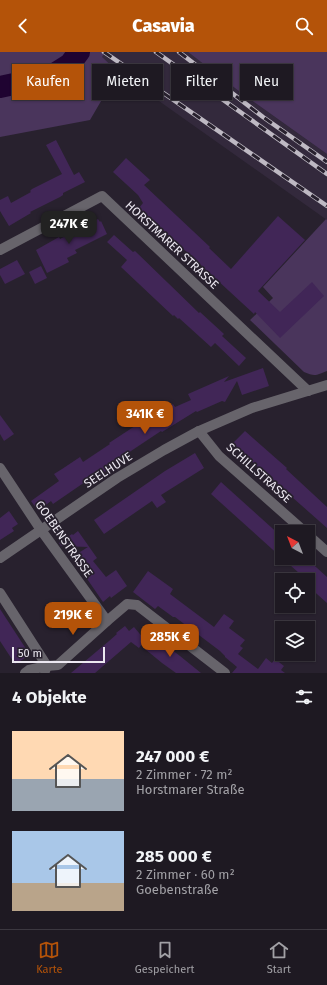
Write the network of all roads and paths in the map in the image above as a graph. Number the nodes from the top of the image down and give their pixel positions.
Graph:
1 (0, 250) edge
2 (327, 385) edge
3 (308, 391) junction
4 (199, 431) junction
5 (0, 468) edge
6 (297, 525) edge
7 (41, 530) junction
8 (315, 541) edge
9 (327, 552) edge
10 (0, 558) edge
11 (0, 594) edge
12 (107, 621) junction
13 (46, 670) edge
14 (25, 673) edge
15 (225, 673) edge

1 - 3 street, HORSTMARER STRASSE
2 - 3 street, SEELHUVE
3 - 4 street, SEELHUVE
4 - 6 street, SCHILLSTRASSE
4 - 7 street, SEELHUVE
5 - 7 street, GOEBENSTRASSE
7 - 10 street, SEELHUVE
7 - 12 street, GOEBENSTRASSE
8 - 9 street
11 - 13 street
12 - 13 street
12 - 15 street
13 - 14 street

